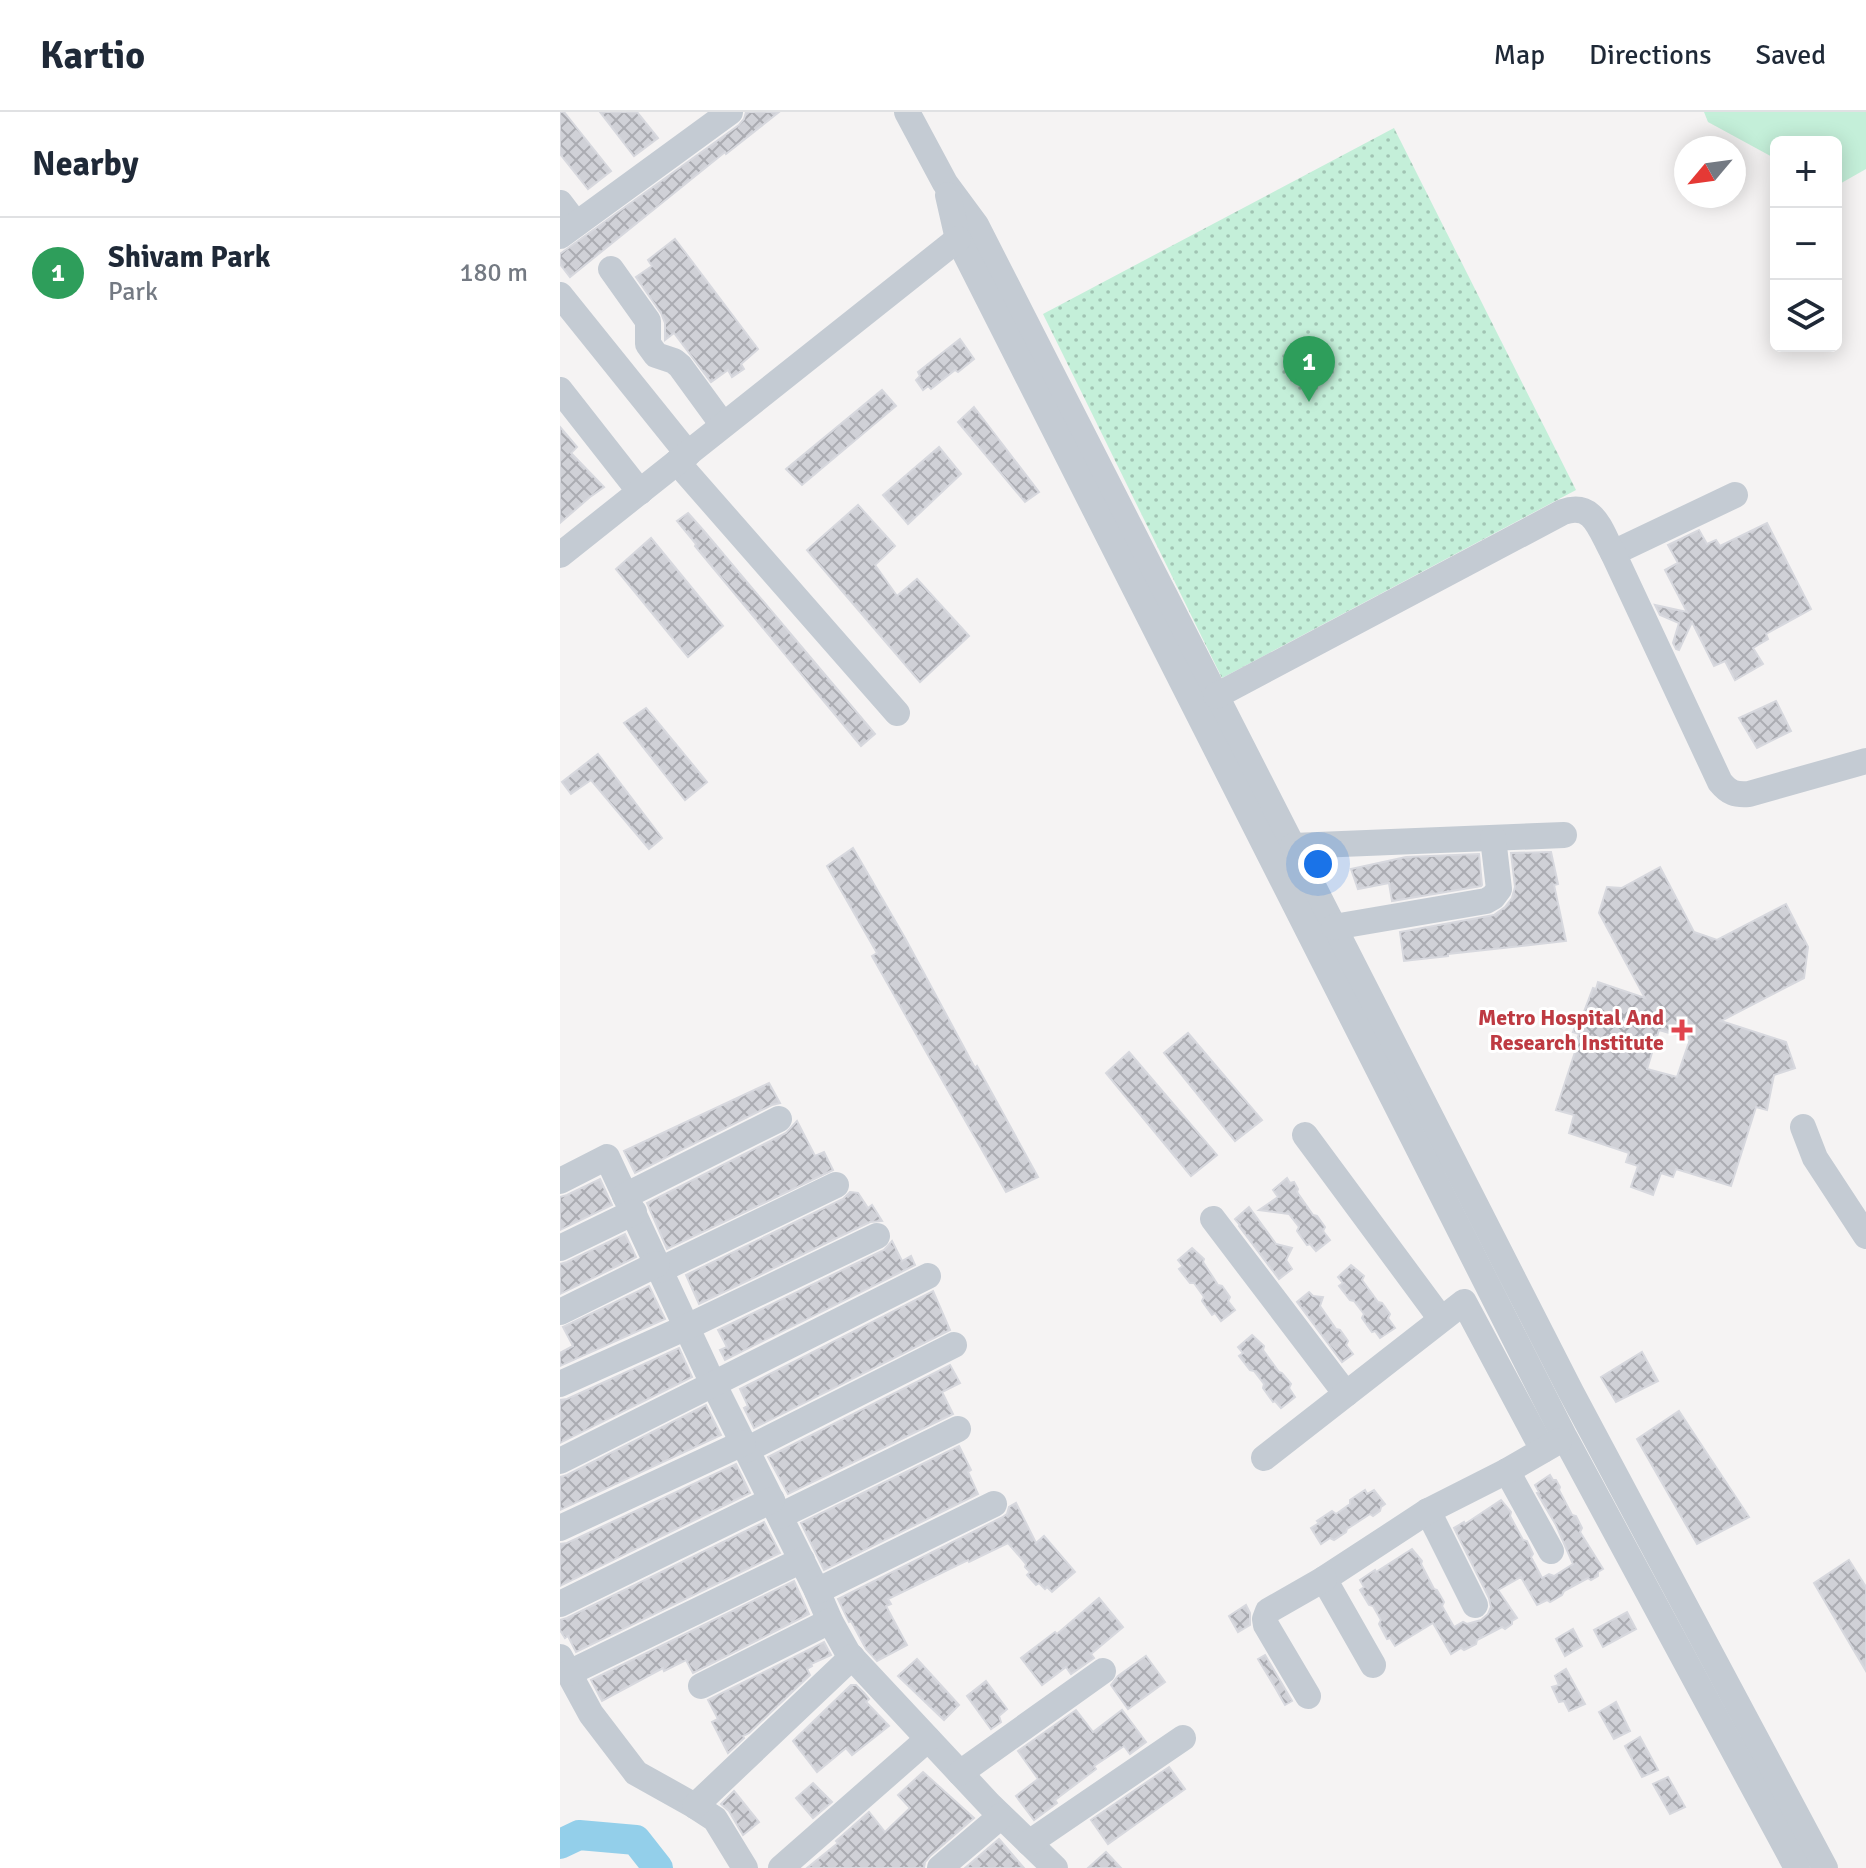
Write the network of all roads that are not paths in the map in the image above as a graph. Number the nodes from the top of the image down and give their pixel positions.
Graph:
1 (730, 112) edge
2 (907, 112) edge
3 (945, 183) junction
4 (565, 221) edge
5 (958, 239) junction
6 (611, 269) dead end
7 (560, 295) edge
8 (560, 390) edge
9 (723, 425) junction
10 (683, 458) junction
11 (640, 492) junction
12 (1735, 495) dead end
13 (1129, 552) junction
14 (1613, 553) junction
15 (560, 555) edge
16 (1216, 696) junction
17 (897, 713) dead end
18 (1866, 761) edge
19 (1564, 835) dead end
20 (1493, 838) junction
21 (1293, 846) junction
22 (1334, 927) junction
23 (779, 1119) dead end
24 (1803, 1127) dead end
25 (1305, 1135) dead end
26 (560, 1181) edge
27 (836, 1185) dead end
28 (630, 1204) junction
29 (1213, 1219) dead end
30 (877, 1236) dead end
31 (1866, 1236) edge
32 (560, 1248) edge
33 (658, 1267) junction
34 (928, 1276) dead end
35 (560, 1312) edge
36 (1441, 1319) junction
37 (687, 1327) junction
38 (954, 1345) dead end
39 (713, 1382) junction
40 (560, 1384) edge
41 (1346, 1394) junction
42 (958, 1429) dead end
43 (1554, 1444) junction
44 (745, 1446) junction
45 (1264, 1458) dead end
46 (560, 1461) edge
47 (1507, 1471) junction
48 (994, 1504) dead end
49 (776, 1508) junction
50 (1428, 1511) junction
51 (560, 1528) edge
52 (1551, 1551) dead end
53 (802, 1560) junction
54 (1324, 1579) junction
55 (817, 1591) junction
56 (560, 1604) edge
57 (1475, 1605) dead end
58 (830, 1621) junction
59 (852, 1657) junction
60 (564, 1665) edge
61 (1373, 1665) dead end
62 (1103, 1671) dead end
63 (701, 1686) dead end
64 (1308, 1696) dead end
65 (1183, 1738) dead end
66 (928, 1739) junction
67 (960, 1773) junction
68 (695, 1806) junction
69 (1001, 1816) junction
70 (1029, 1843) junction
71 (745, 1868) edge
72 (781, 1868) edge
73 (940, 1868) edge
74 (1055, 1868) edge
75 (1797, 1868) edge
76 (1825, 1868) edge

1 - 4 street
2 - 3 street
3 - 5 street
3 - 13 street
5 - 9 street
5 - 13 street
6 - 9 street
7 - 10 street
8 - 11 street
9 - 10 street
10 - 11 street
10 - 17 street
11 - 15 street
12 - 14 street
13 - 16 street
13 - 43 street
14 - 16 street
14 - 18 street
16 - 21 street
19 - 20 street
20 - 21 street
20 - 22 street
21 - 22 street
22 - 76 street
23 - 28 street
24 - 31 street
25 - 36 street
26 - 28 street
27 - 33 street
28 - 32 street
28 - 33 street
29 - 41 street
30 - 37 street
33 - 35 street
33 - 37 street
34 - 39 street
36 - 41 street
36 - 43 street
37 - 39 street
37 - 40 street
38 - 44 street
39 - 44 street
39 - 46 street
41 - 45 street
42 - 49 street
43 - 47 street
43 - 75 street
44 - 49 street
44 - 51 street
47 - 50 street
47 - 52 street
48 - 55 street
49 - 53 street
49 - 56 street
50 - 54 street
50 - 57 street
53 - 55 street
53 - 60 street
54 - 61 street
54 - 64 street
55 - 58 street
58 - 59 street
58 - 63 street
59 - 66 street
59 - 68 street
60 - 68 street
62 - 67 street
65 - 70 street
66 - 67 street
66 - 72 street
67 - 69 street
68 - 71 street
69 - 70 street
69 - 73 street
70 - 74 street

